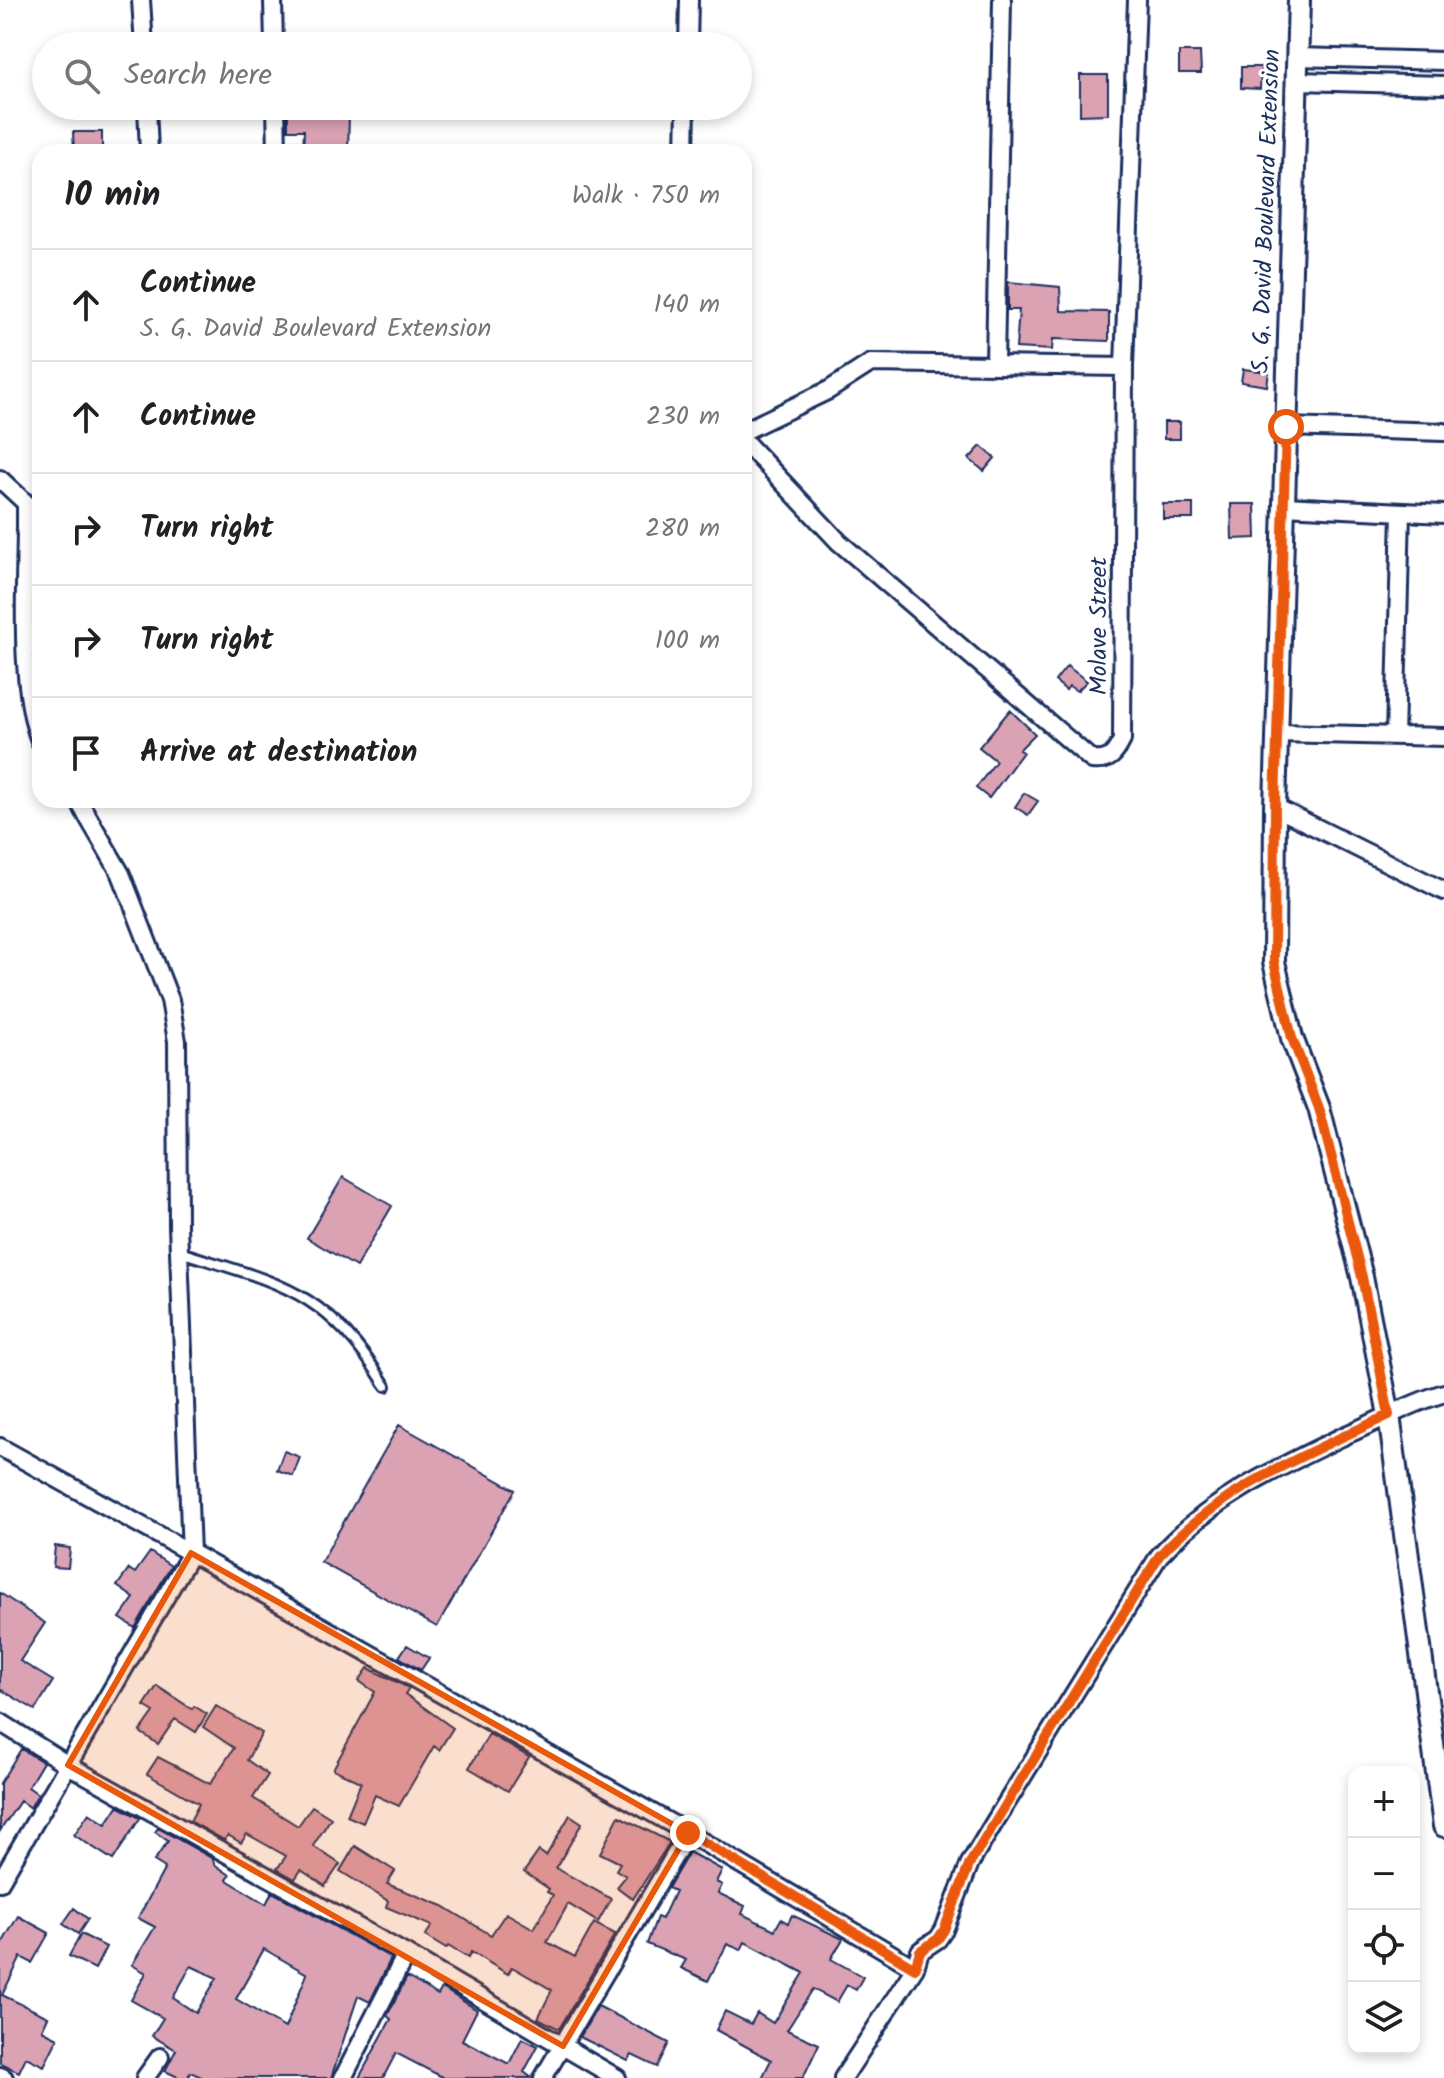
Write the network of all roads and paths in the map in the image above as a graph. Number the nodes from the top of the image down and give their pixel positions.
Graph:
1 (141, 0) edge
2 (273, 0) edge
3 (689, 0) edge
4 (1002, 0) edge
5 (1137, 0) edge
6 (1299, 0) edge
7 (143, 32) edge
8 (274, 32) edge
9 (688, 32) edge
10 (1297, 57) junction
11 (1444, 61) edge
12 (1297, 81) junction
13 (1444, 85) edge
14 (148, 120) edge
15 (276, 120) edge
16 (686, 120) edge
17 (149, 144) edge
18 (277, 144) edge
19 (685, 144) edge
20 (995, 364) junction
21 (1124, 367) junction
22 (752, 427) edge
23 (1286, 427) junction
24 (1444, 432) edge
25 (752, 450) edge
26 (0, 479) edge
27 (1284, 506) junction
28 (32, 511) edge
29 (1401, 512) junction
30 (1444, 514) edge
31 (32, 537) edge
32 (32, 711) edge
33 (1277, 733) junction
34 (1395, 736) junction
35 (1444, 737) edge
36 (1275, 807) junction
37 (83, 808) edge
38 (1444, 891) edge
39 (179, 1252) junction
40 (386, 1386) dead end
41 (1444, 1393) edge
42 (1389, 1415) junction
43 (0, 1447) edge
44 (191, 1553) junction
45 (0, 1722) edge
46 (68, 1765) junction
47 (1444, 1826) edge
48 (688, 1833) junction
49 (0, 1882) edge
50 (406, 1954) junction
51 (915, 1968) junction
52 (563, 2046) junction
53 (160, 2057) dead end
54 (145, 2078) edge
55 (343, 2078) edge
56 (543, 2078) edge
57 (617, 2078) edge
58 (843, 2078) edge

1 - 7 street
2 - 8 street
3 - 9 street
4 - 20 street
5 - 21 street, Molave Street
6 - 10 street, S. G. David Boulevard Extension
10 - 11 street
10 - 12 street, S. G. David Boulevard Extension
12 - 13 street
12 - 23 street, S. G. David Boulevard Extension
14 - 17 street
15 - 18 street
16 - 19 street
20 - 21 street
20 - 22 street
21 - 25 street, Molave Street
23 - 24 street
23 - 27 street, S. G. David Boulevard Extension
26 - 28 street
27 - 29 street
27 - 33 street, S. G. David Boulevard Extension
29 - 30 street
29 - 34 street
31 - 32 street
33 - 34 street
33 - 36 street, S. G. David Boulevard Extension
34 - 35 street
36 - 38 street
36 - 42 street, S. G. David Boulevard Extension
37 - 39 street
39 - 40 lane
39 - 44 street
41 - 42 street
42 - 47 street, S. G. David Boulevard Extension
42 - 51 street
43 - 44 street
44 - 46 street
44 - 48 street
45 - 46 street
46 - 49 street
46 - 50 street
48 - 51 street
48 - 52 street
50 - 52 street
50 - 55 street
51 - 58 street
52 - 56 street
52 - 57 street
53 - 54 street

